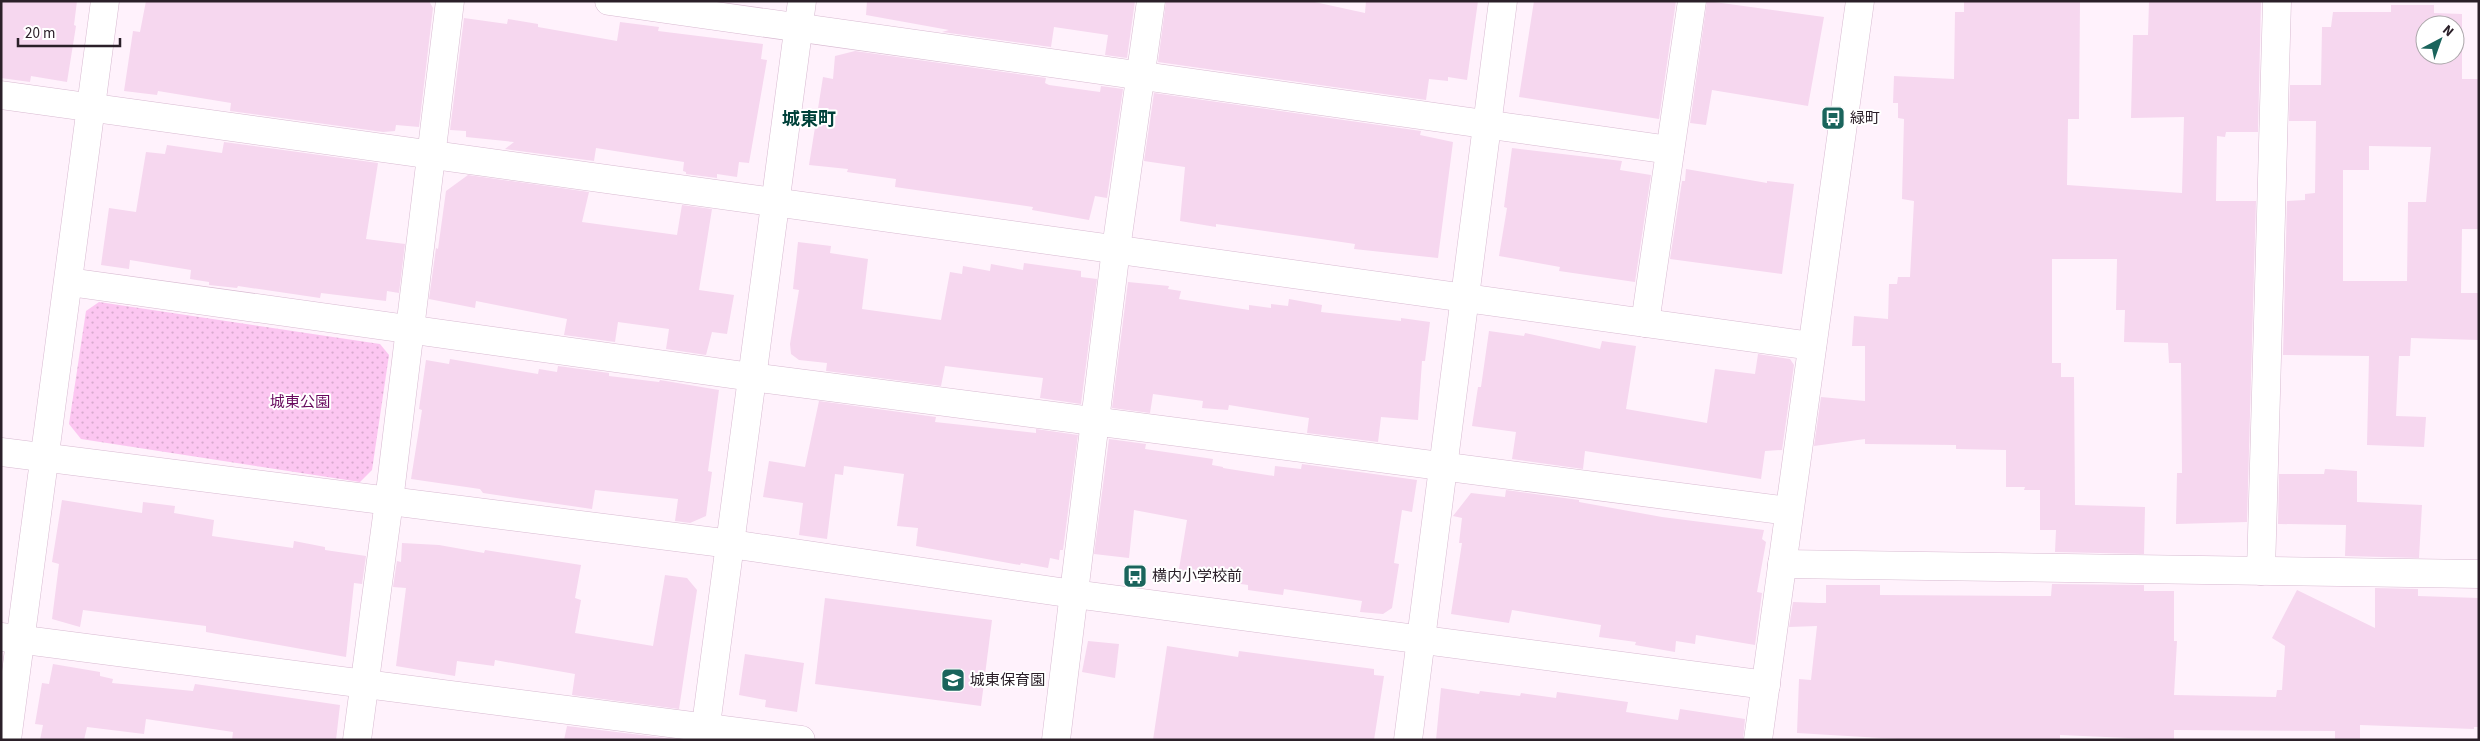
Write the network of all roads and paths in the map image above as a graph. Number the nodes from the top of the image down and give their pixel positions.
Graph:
1 (105, 1) edge
2 (450, 1) edge
3 (609, 1) edge
4 (1151, 1) edge
5 (1503, 1) edge
6 (1692, 1) edge
7 (1860, 1) edge
8 (2278, 1) edge
9 (800, 14) edge
10 (1140, 76) junction
11 (1, 95) edge
12 (92, 107) junction
13 (1486, 124) junction
14 (1670, 150) junction
15 (431, 154) junction
16 (775, 201) junction
17 (1116, 249) junction
18 (69, 282) junction
19 (1466, 299) junction
20 (1645, 323) junction
21 (410, 330) junction
22 (1812, 346) junction
23 (752, 377) junction
24 (1095, 422) junction
25 (1, 452) edge
26 (46, 458) junction
27 (1444, 466) junction
28 (389, 501) junction
29 (1789, 511) junction
30 (730, 544) junction
31 (1782, 564) junction
32 (2261, 571) junction
33 (2479, 574) edge
34 (1074, 594) junction
35 (11, 638) edge
36 (1420, 640) junction
37 (364, 684) junction
38 (1766, 685) junction
39 (705, 733) edge
40 (7, 740) edge
41 (356, 740) edge
42 (801, 740) edge
43 (1056, 740) edge
44 (1408, 740) edge
45 (1758, 740) edge

1 - 12 street
2 - 15 street
3 - 9 street
4 - 10 street
5 - 13 street
6 - 14 street
7 - 22 street
8 - 32 street
9 - 10 street
9 - 16 street
10 - 13 street
10 - 17 street
11 - 12 street
12 - 15 street
12 - 18 street
13 - 14 street
13 - 19 street
14 - 20 street
15 - 16 street
15 - 21 street
16 - 17 street
16 - 23 street
17 - 19 street
17 - 24 street
18 - 21 street
18 - 26 street
19 - 20 street
19 - 27 street
20 - 22 street
21 - 23 street
21 - 28 street
22 - 29 street
23 - 24 street
23 - 30 street
24 - 27 street
24 - 34 street
25 - 26 street
26 - 28 street
26 - 35 street
27 - 29 street
27 - 36 street
28 - 30 street
28 - 37 street
29 - 31 street
30 - 34 street
30 - 39 street
31 - 32 street
31 - 38 street
32 - 33 street
34 - 36 street
34 - 43 street
35 - 37 street
35 - 40 street
36 - 38 street
36 - 44 street
37 - 39 street
37 - 41 street
38 - 45 street
39 - 42 street

